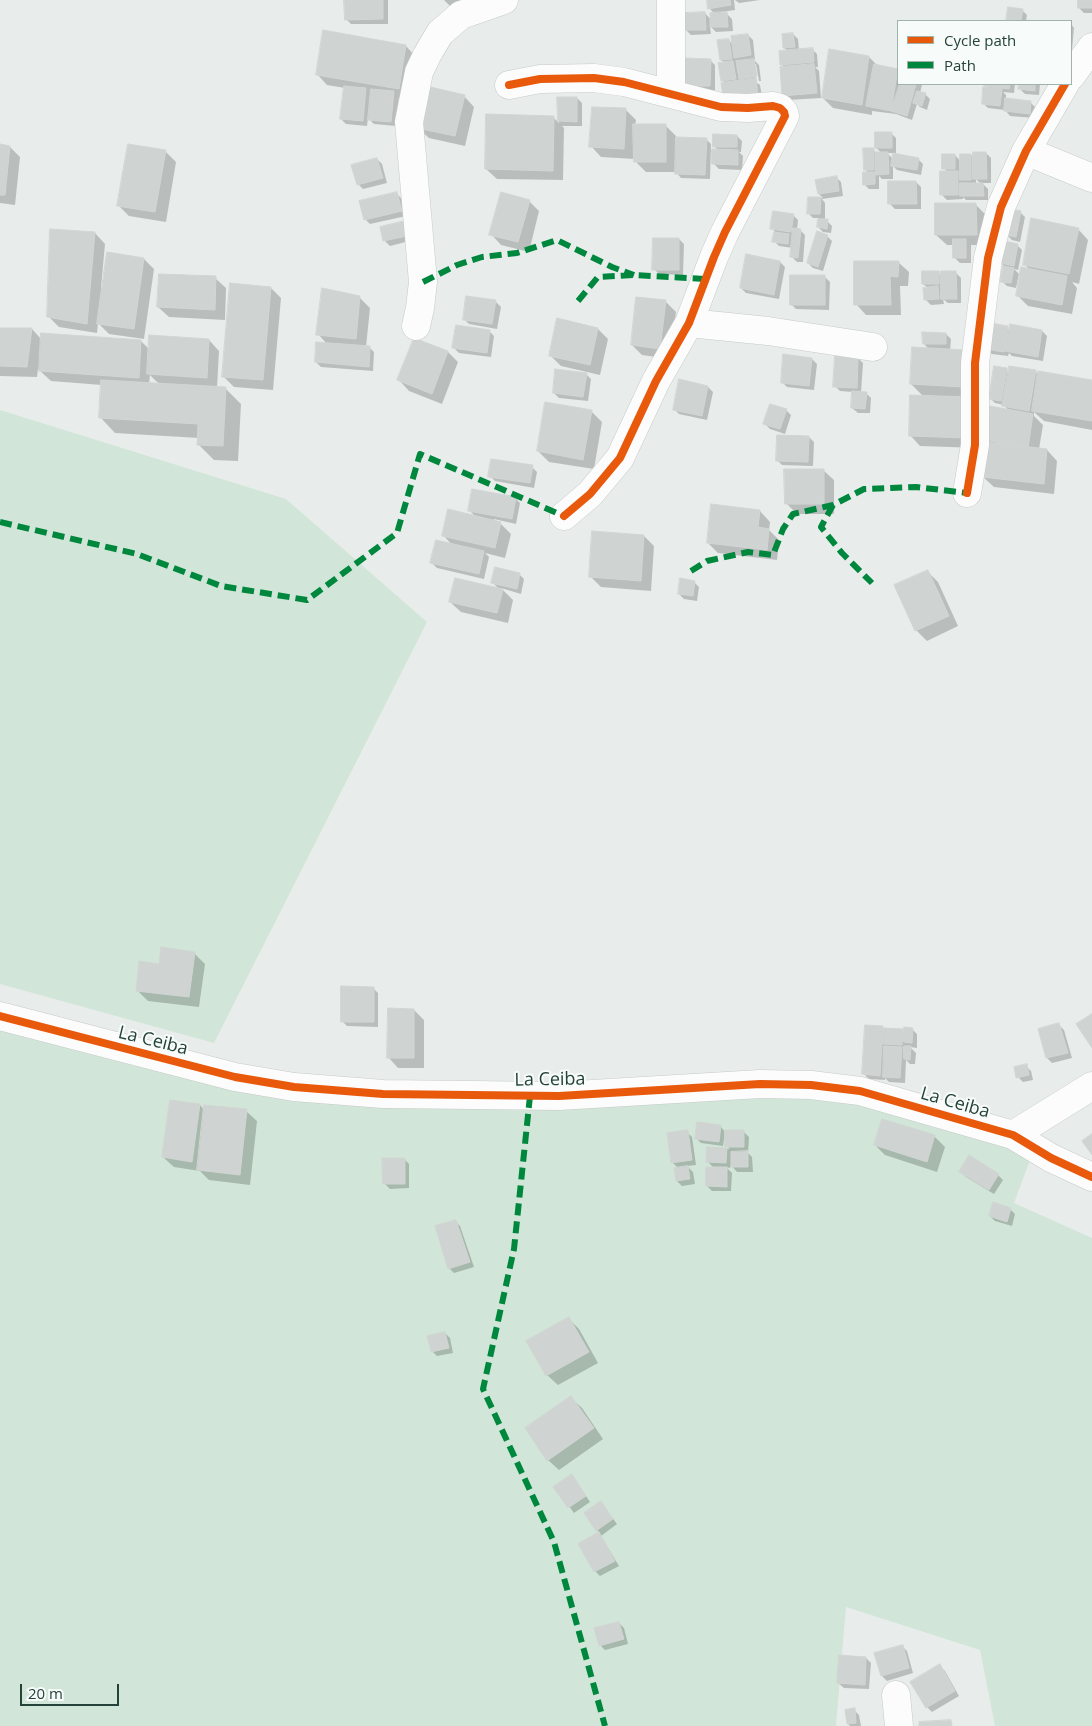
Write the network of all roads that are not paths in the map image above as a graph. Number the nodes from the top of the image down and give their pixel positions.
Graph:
1 (504, 0) edge
2 (671, 0) edge
3 (1092, 47) edge
4 (1072, 75) edge
5 (509, 85) dead end
6 (1065, 85) edge
7 (671, 93) junction
8 (1026, 151) junction
9 (1092, 178) edge
10 (689, 323) junction
11 (416, 326) dead end
12 (873, 347) dead end
13 (967, 492) dead end
14 (564, 516) dead end
15 (0, 1016) edge
16 (1092, 1086) edge
17 (1012, 1135) junction
18 (1092, 1176) edge
19 (896, 1695) dead end
20 (899, 1726) edge

1 - 11 street
2 - 7 street
3 - 4 street
5 - 7 street
6 - 8 street
7 - 10 street
8 - 9 street
8 - 13 street
10 - 12 street
10 - 14 street
15 - 17 street, La Ceiba
16 - 17 street
17 - 18 street, La Ceiba
19 - 20 street

